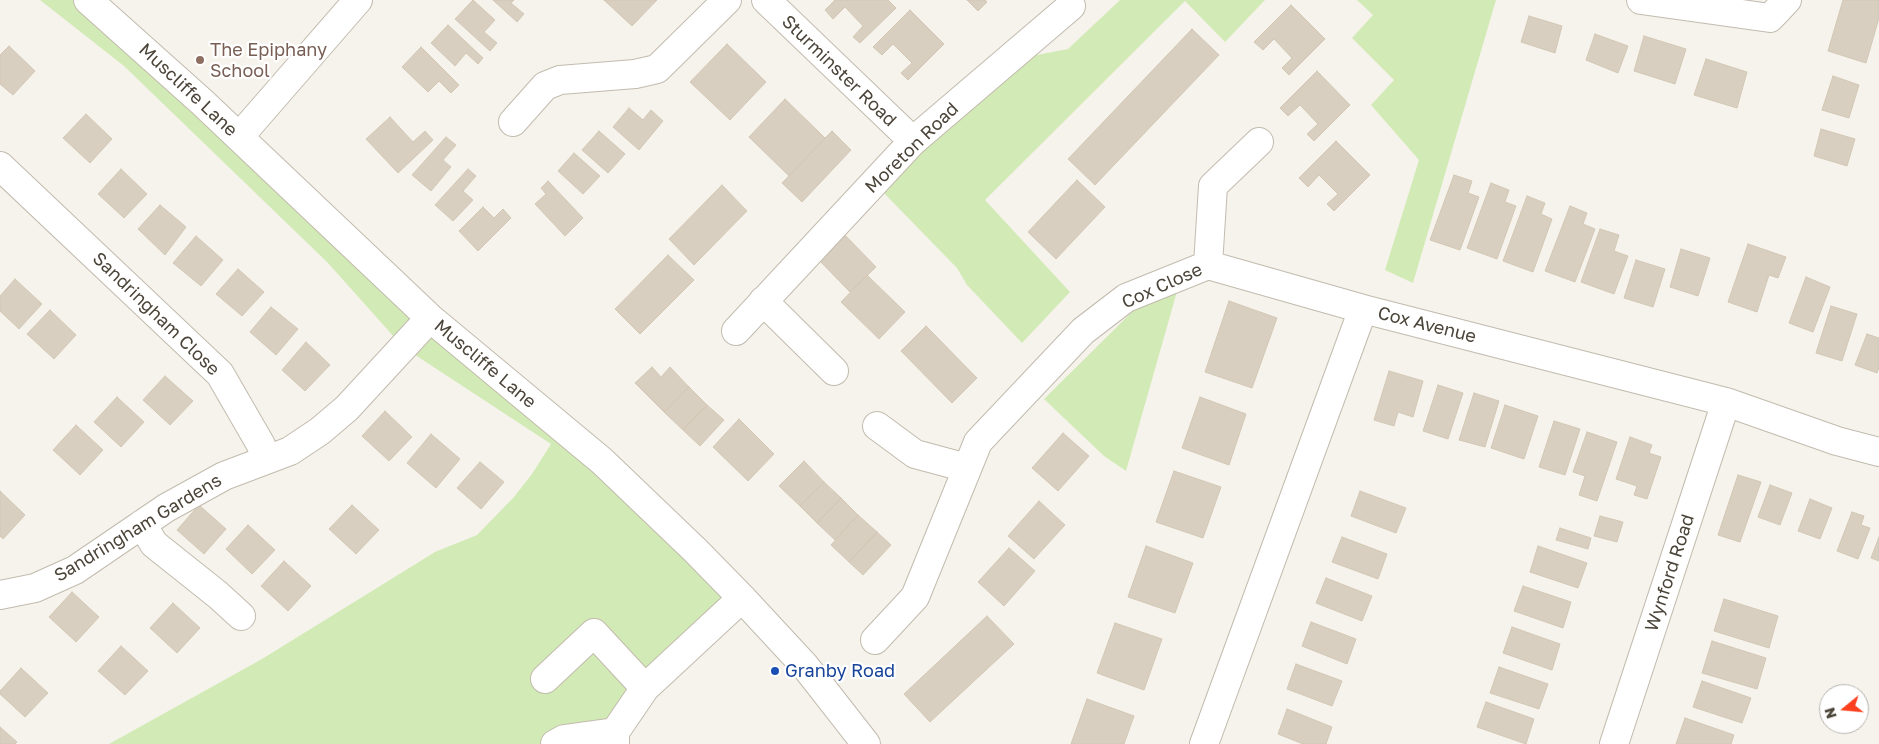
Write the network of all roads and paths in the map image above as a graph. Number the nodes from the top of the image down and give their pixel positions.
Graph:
1 (88, 0) edge
2 (358, 0) edge
3 (727, 0) edge
4 (766, 0) edge
5 (1645, 0) edge
6 (1070, 6) dead end
7 (1779, 9) edge
8 (513, 122) dead end
9 (239, 137) junction
10 (913, 141) junction
11 (1259, 142) dead end
12 (0, 166) edge
13 (11, 186) edge
14 (1208, 264) junction
15 (763, 301) junction
16 (1364, 309) junction
17 (430, 318) junction
18 (736, 331) dead end
19 (834, 371) dead end
20 (1726, 402) junction
21 (877, 426) dead end
22 (1879, 452) edge
23 (265, 460) junction
24 (967, 468) junction
25 (142, 524) junction
26 (0, 594) edge
27 (742, 598) junction
28 (241, 616) dead end
29 (875, 640) dead end
30 (545, 679) dead end
31 (645, 688) junction
32 (615, 738) edge
33 (555, 744) edge
34 (866, 744) edge
35 (1204, 744) edge
36 (1614, 744) edge

1 - 9 street, Muscliffe Lane
2 - 9 street
3 - 8 street
4 - 10 street, Sturminster Road
5 - 7 street
6 - 10 street, Moreton Road
9 - 17 street, Muscliffe Lane
10 - 15 street, Moreton Road
11 - 14 street
12 - 13 street, Sandringham Close
13 - 23 street, Sandringham Close
14 - 16 street, Cox Close
14 - 24 street, Cox Close
15 - 18 street, Moreton Road
15 - 19 street
16 - 20 street, Cox Avenue
16 - 35 street, Cox Avenue
17 - 23 street, Sandringham Gardens
17 - 27 street, Muscliffe Lane
20 - 22 street, Cox Avenue
20 - 36 street, Wynford Road
21 - 24 street
23 - 25 street, Sandringham Gardens
24 - 29 street, Cox Close
25 - 26 street, Sandringham Gardens
25 - 28 street
27 - 31 street
27 - 34 street, Muscliffe Lane
30 - 31 street
31 - 32 street
32 - 33 street

